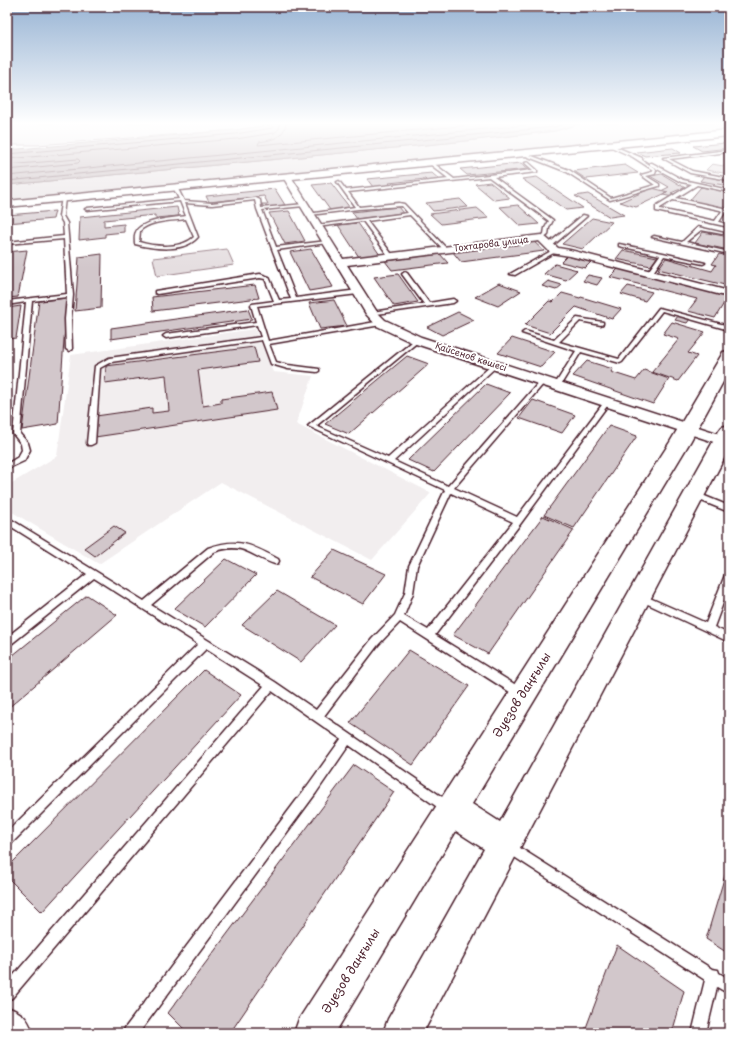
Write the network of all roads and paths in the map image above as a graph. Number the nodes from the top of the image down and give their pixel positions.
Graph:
1 (339, 172) edge
2 (442, 172) edge
3 (531, 172) edge
4 (569, 172) edge
5 (654, 172) edge
6 (664, 172) edge
7 (690, 172) edge
8 (490, 176) junction
9 (287, 177) junction
10 (729, 179) edge
11 (452, 180) junction
12 (339, 182) dead end
13 (696, 184) junction
14 (175, 187) junction
15 (345, 191) junction
16 (729, 191) edge
17 (63, 198) junction
18 (672, 198) junction
19 (181, 201) junction
20 (7, 204) edge
21 (358, 208) junction
22 (87, 209) dead end
23 (259, 209) junction
24 (307, 209) junction
25 (411, 214) junction
26 (585, 216) dead end
27 (189, 217) junction
28 (364, 220) junction
29 (716, 223) junction
30 (317, 226) junction
31 (729, 226) edge
32 (722, 233) dead end
33 (654, 236) dead end
34 (66, 237) junction
35 (541, 238) junction
36 (327, 242) junction
37 (7, 243) edge
38 (683, 243) junction
39 (621, 245) dead end
40 (275, 249) junction
41 (552, 249) junction
42 (445, 250) junction
43 (729, 253) edge
44 (664, 254) junction
45 (392, 257) junction
46 (703, 263) dead end
47 (340, 264) junction
48 (650, 273) junction
49 (405, 274) dead end
50 (513, 274) dead end
51 (157, 292) dead end
52 (358, 292) junction
53 (729, 294) edge
54 (70, 295) junction
55 (29, 300) junction
56 (294, 300) junction
57 (452, 301) dead end
58 (277, 302) junction
59 (7, 303) edge
60 (427, 305) junction
61 (372, 314) junction
62 (259, 323) junction
63 (381, 323) junction
64 (601, 323) dead end
65 (729, 328) edge
66 (525, 333) dead end
67 (166, 336) dead end
68 (265, 340) junction
69 (417, 340) junction
70 (555, 343) junction
71 (68, 348) dead end
72 (579, 350) junction
73 (729, 356) edge
74 (495, 365) junction
75 (318, 370) dead end
76 (543, 381) junction
77 (557, 386) junction
78 (607, 402) junction
79 (688, 427) junction
80 (728, 438) edge
81 (91, 444) dead end
82 (388, 462) junction
83 (7, 467) edge
84 (449, 489) junction
85 (695, 495) junction
86 (729, 509) edge
87 (7, 520) edge
88 (518, 521) junction
89 (275, 561) dead end
90 (93, 574) junction
91 (729, 576) edge
92 (640, 597) junction
93 (144, 606) junction
94 (399, 617) junction
95 (709, 629) junction
96 (429, 636) junction
97 (729, 638) edge
98 (7, 642) edge
99 (206, 644) junction
100 (271, 685) junction
101 (522, 695) junction
102 (318, 717) junction
103 (348, 738) junction
104 (452, 809) junction
105 (7, 840) edge
106 (505, 844) junction
107 (713, 975) junction
108 (729, 986) edge
109 (7, 993) edge
110 (7, 1026) edge
111 (14, 1033) edge
112 (130, 1033) edge
113 (312, 1033) edge
114 (402, 1033) edge
115 (699, 1033) edge

1 - 9 main road
2 - 11 lane
3 - 8 lane
4 - 5 lane
6 - 13 lane
7 - 10 lane
8 - 11 lane
8 - 35 lane
9 - 14 main road
9 - 24 street, Қайсенов көшесі
11 - 15 lane
12 - 15 lane
13 - 16 lane
13 - 18 lane
14 - 17 main road
14 - 19 lane
15 - 21 lane
17 - 20 main road
17 - 34 lane
18 - 29 lane
18 - 29 lane
19 - 22 lane
19 - 23 lane
19 - 27 lane
21 - 24 lane
21 - 25 lane
23 - 24 lane
23 - 40 lane
24 - 30 street, Қайсенов көшесі
25 - 28 lane
25 - 42 lane
26 - 41 lane
27 - 27 lane
28 - 30 lane
28 - 45 lane
29 - 31 lane
30 - 36 street, Қайсенов көшесі
32 - 38 lane
33 - 38 lane
34 - 37 lane
34 - 54 lane
35 - 41 street, Тохтарова улица
35 - 42 street, Тохтарова улица
36 - 40 lane
36 - 47 street, Қайсенов көшесі
38 - 43 lane
39 - 44 lane
40 - 56 lane
41 - 48 street
41 - 50 lane
42 - 45 street, Тохтарова улица
44 - 46 lane
44 - 48 lane
45 - 47 street, Тохтарова улица
47 - 52 street, Қайсенов көшесі
48 - 53 street
49 - 60 lane
51 - 58 lane
52 - 56 lane
52 - 61 street, Қайсенов көшесі
54 - 55 lane
54 - 71 lane
55 - 59 lane
55 - 83 lane
56 - 58 lane
57 - 60 lane
58 - 62 lane
60 - 61 lane
61 - 63 street, Қайсенов көшесі
62 - 67 lane
62 - 68 lane
63 - 68 lane
63 - 69 street, Қайсенов көшесі
64 - 70 lane
65 - 72 lane
66 - 70 lane
68 - 75 lane
68 - 81 lane
69 - 74 street, Қайсенов көшесі
69 - 82 lane
70 - 72 lane
72 - 77 lane
73 - 79 main road, Әуезов даңғылы
74 - 76 street, Қайсенов көшесі
74 - 82 lane
76 - 77 street, Қайсенов көшесі
76 - 84 lane
77 - 78 street, Қайсенов көшесі
78 - 79 street, Қайсенов көшесі
78 - 88 lane
79 - 80 street, Қайсенов көшесі
79 - 101 main road, Әуезов даңғылы
80 - 85 main road
82 - 84 lane
84 - 88 lane
84 - 94 lane
85 - 86 lane
85 - 92 main road
87 - 90 lane
88 - 96 lane
89 - 93 lane
90 - 93 lane
90 - 98 lane
91 - 95 lane
92 - 95 lane
92 - 106 main road
93 - 99 lane
94 - 96 lane
94 - 102 lane
95 - 97 lane
96 - 101 lane
99 - 100 lane
99 - 105 lane
100 - 102 lane
100 - 109 lane
101 - 104 main road, Әуезов даңғылы
102 - 103 lane
103 - 104 lane
103 - 112 lane
104 - 106 main road
104 - 113 main road, Әуезов даңғылы
106 - 107 lane
106 - 114 main road
107 - 108 lane
107 - 115 lane
110 - 111 main road

